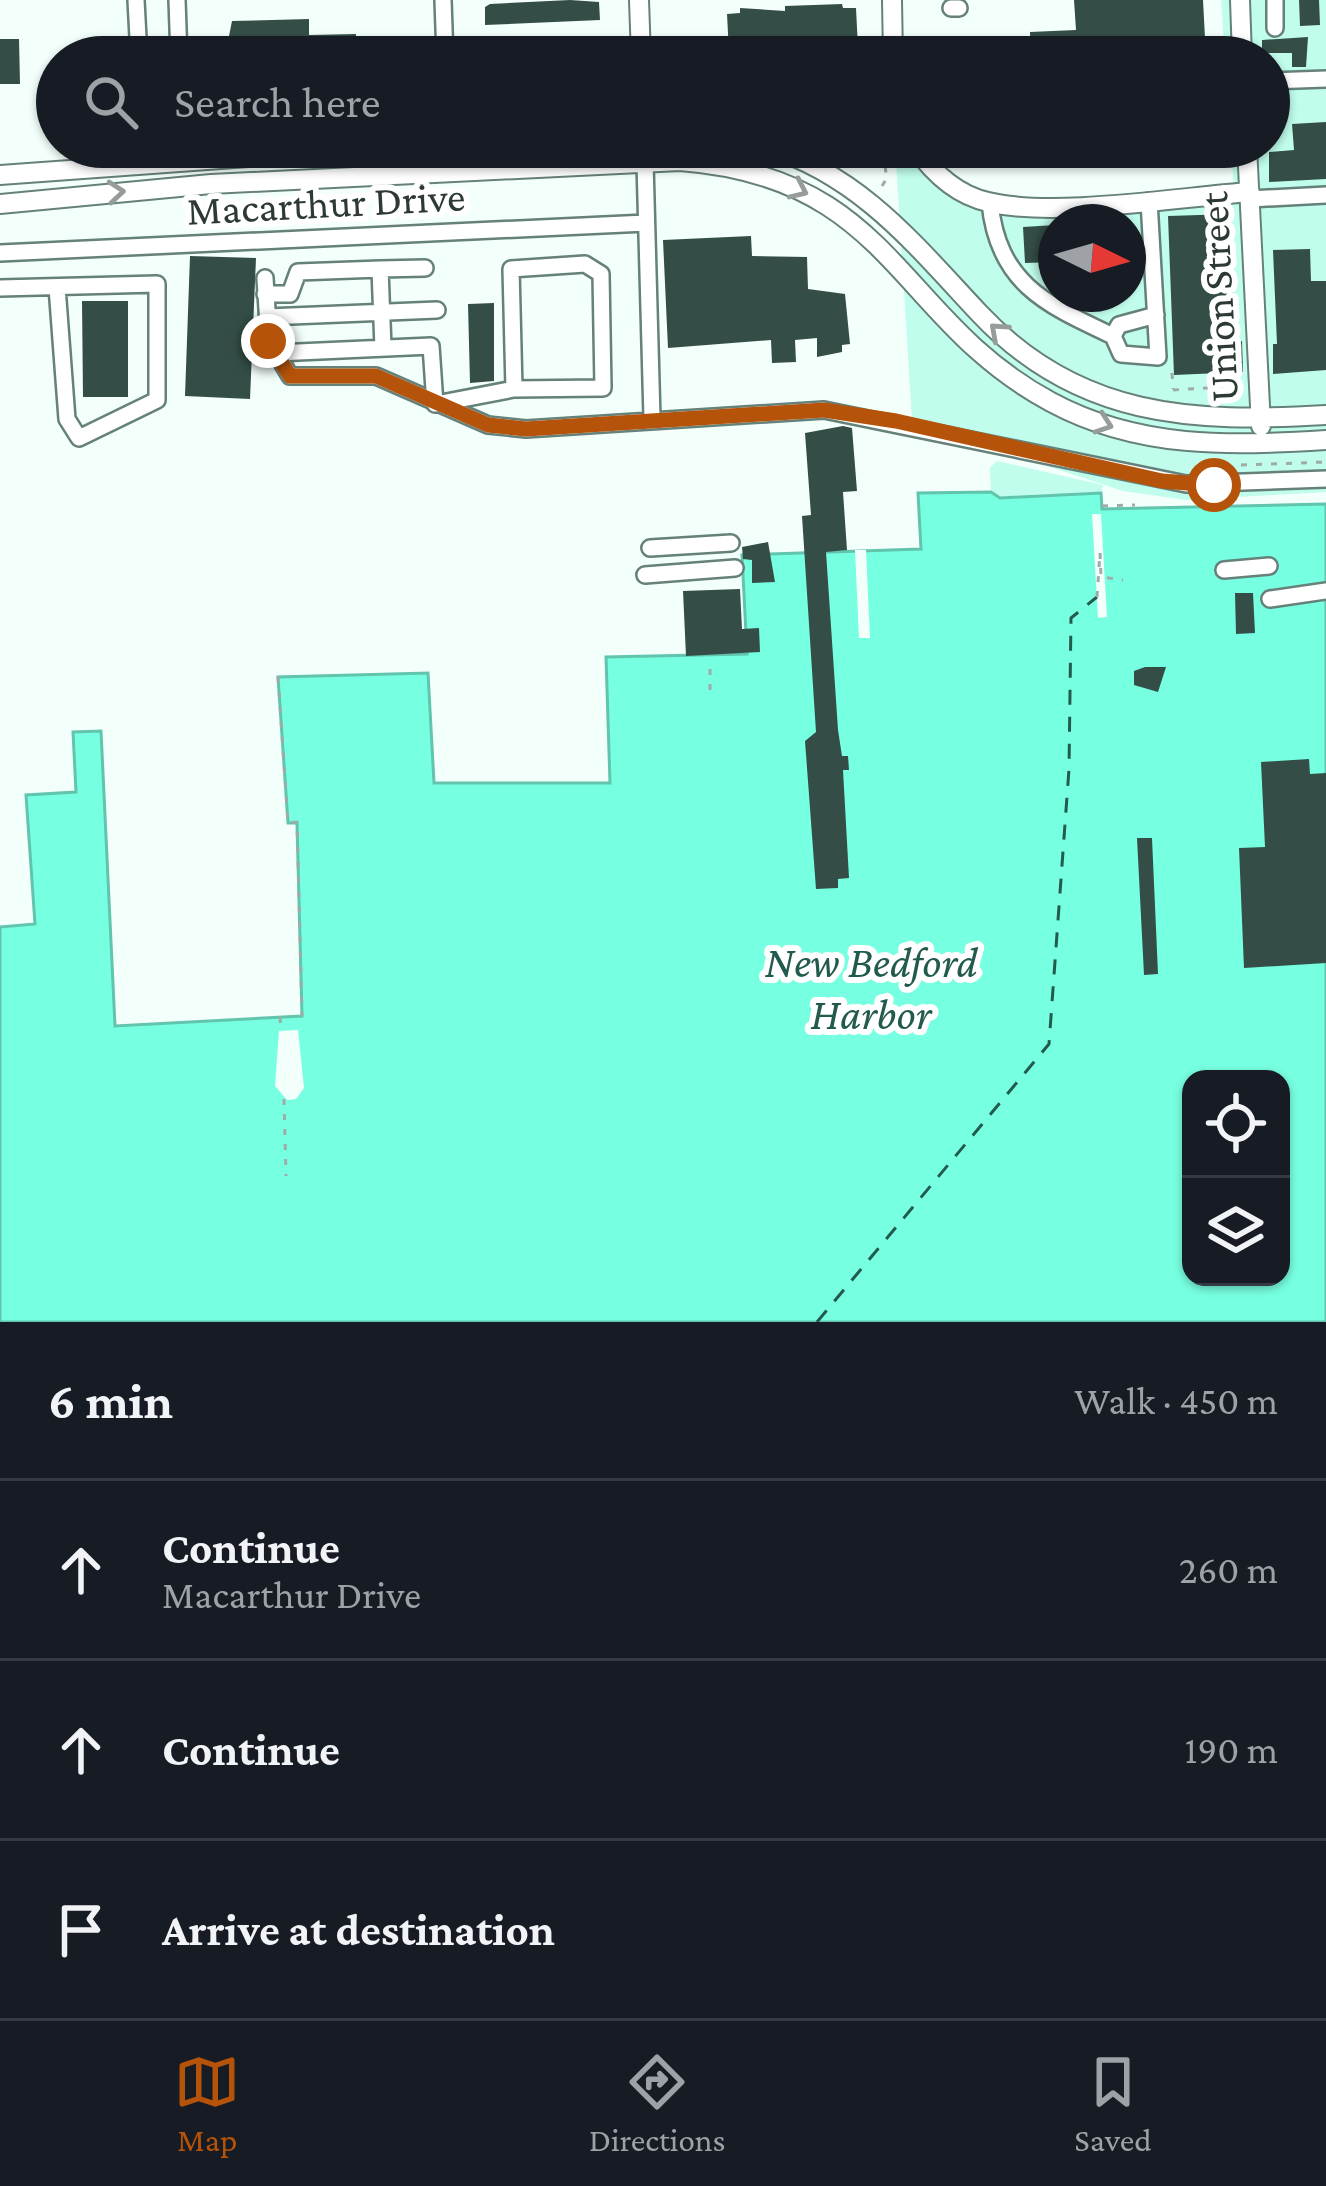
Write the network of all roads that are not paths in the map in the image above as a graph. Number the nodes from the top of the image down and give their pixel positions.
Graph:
1 (136, 0) edge
2 (177, 0) edge
3 (442, 0) edge
4 (639, 0) edge
5 (892, 0) edge
6 (1240, 0) edge
7 (1274, 0) edge
8 (1275, 28) dead end
9 (138, 36) edge
10 (178, 36) edge
11 (444, 36) edge
12 (640, 36) edge
13 (893, 36) edge
14 (1241, 36) edge
15 (1326, 79) edge
16 (1290, 80) edge
17 (97, 168) edge
18 (450, 168) edge
19 (644, 168) edge
20 (731, 168) edge
21 (819, 168) edge
22 (935, 168) edge
23 (1248, 168) edge
24 (0, 175) edge
25 (1326, 195) edge
26 (1250, 196) junction
27 (1149, 201) junction
28 (990, 203) junction
29 (0, 204) edge
30 (646, 223) junction
31 (0, 253) edge
32 (425, 268) dead end
33 (380, 269) junction
34 (58, 286) junction
35 (0, 288) edge
36 (437, 310) dead end
37 (382, 311) junction
38 (1156, 315) junction
39 (267, 317) junction
40 (1113, 336) junction
41 (383, 348) junction
42 (276, 353) junction
43 (514, 388) junction
44 (435, 404) junction
45 (1326, 415) edge
46 (652, 418) junction
47 (1260, 419) junction
48 (1326, 440) edge
49 (1261, 443) junction
50 (1326, 479) edge
51 (731, 543) dead end
52 (650, 548) dead end
53 (1269, 566) dead end
54 (735, 568) dead end
55 (1224, 570) dead end
56 (645, 575) dead end
57 (1326, 591) edge
58 (1270, 599) dead end

1 - 9 street
2 - 10 street
3 - 11 street
4 - 12 main road
5 - 13 main road
6 - 14 main road
7 - 8 street
15 - 16 street
17 - 24 main road
29 -> 18 main road
19 - 30 street
20 -> 49 main road
47 -> 21 main road
22 - 28 main road
23 - 26 main road, Union Street
25 - 26 street
26 - 27 main road
26 - 47 main road, Union Street
27 - 28 main road
27 - 38 street
28 - 40 street
30 - 31 street, Macarthur Drive
30 - 46 street
32 - 33 street
33 - 37 street
33 - 39 street
34 - 34 street
34 - 35 street
36 - 37 street
37 - 39 street
37 - 41 street
38 - 40 street
38 - 40 street
39 - 42 street
41 - 42 street
41 - 44 street
42 - 44 street
43 - 43 street
43 - 44 street
44 - 46 street
45 - 47 main road
46 - 50 street
47 - 49 main road, Union Street
48 - 49 main road
51 - 52 street
53 - 55 street
54 - 56 street
57 - 58 street

